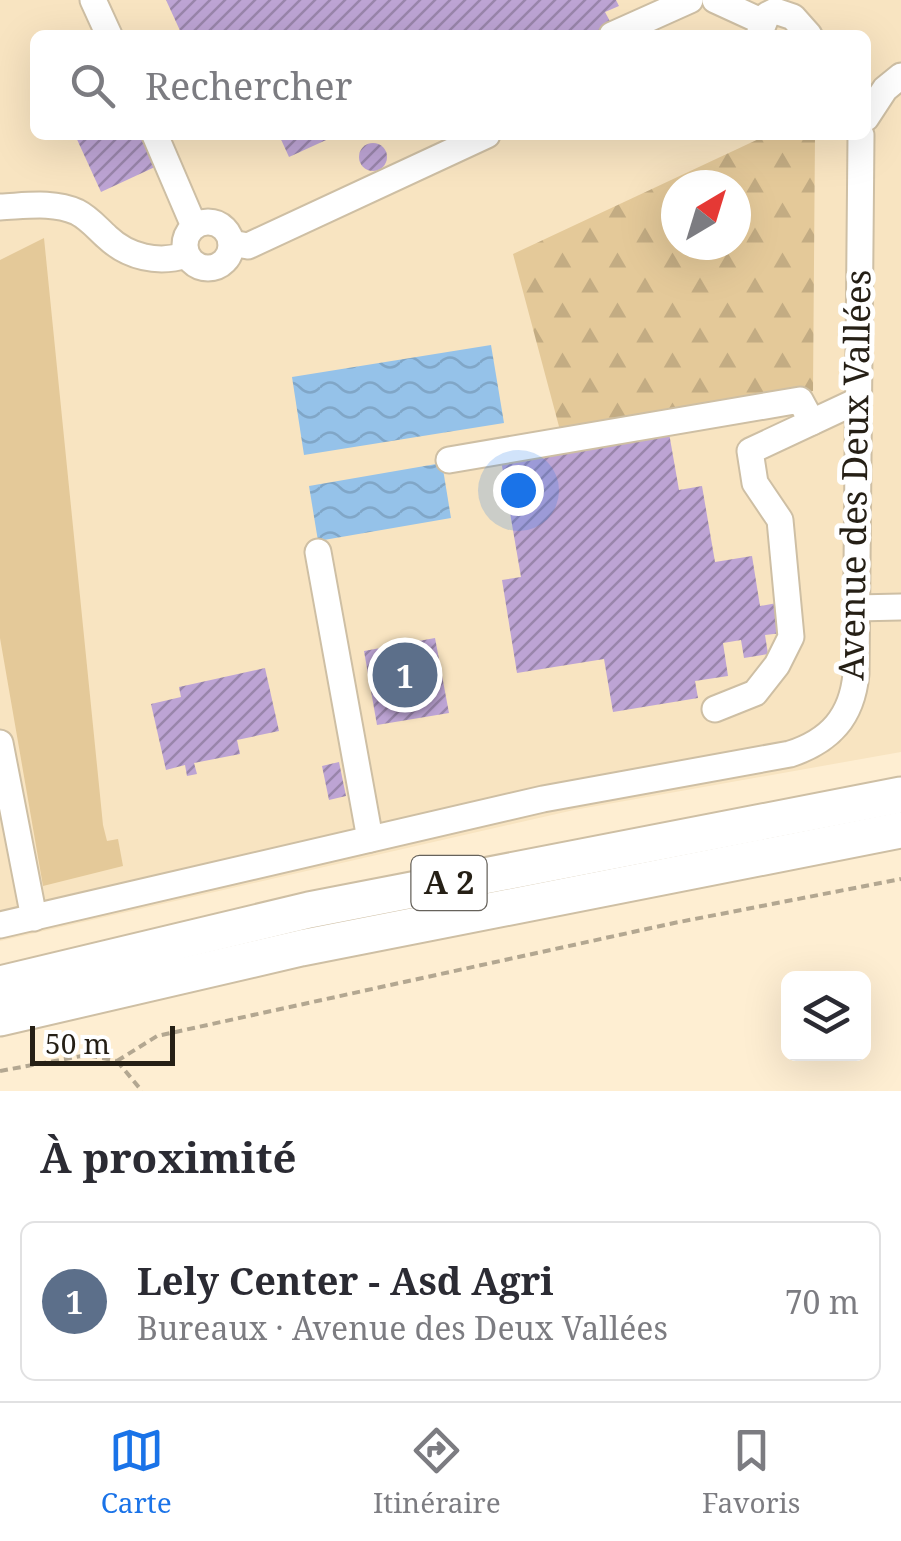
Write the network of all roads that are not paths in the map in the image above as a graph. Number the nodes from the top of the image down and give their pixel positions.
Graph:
1 (93, 0) edge
2 (690, 0) edge
3 (715, 0) edge
4 (761, 28) edge
5 (107, 30) edge
6 (623, 30) edge
7 (804, 30) edge
8 (901, 76) edge
9 (871, 101) edge
10 (157, 140) edge
11 (476, 140) edge
12 (861, 140) edge
13 (0, 207) edge
14 (194, 226) junction
15 (231, 243) junction
16 (186, 255) junction
17 (857, 401) junction
18 (812, 422) junction
19 (449, 460) dead end
20 (318, 552) dead end
21 (901, 607) edge
22 (856, 608) junction
23 (714, 709) dead end
24 (0, 744) edge
25 (901, 795) edge
26 (901, 830) edge
27 (370, 840) junction
28 (34, 918) junction
29 (0, 926) edge
30 (0, 984) edge
31 (0, 1018) edge

1 - 5 street
2 - 6 street
3 - 4 street
4 - 7 street
8 - 9 street
10 - 14 street
11 - 15 street
12 - 17 street, Avenue des Deux Vallées
13 - 16 street
14 - 15 street
14 - 16 street
15 - 16 street
17 - 18 street
17 - 22 street, Avenue des Deux Vallées
18 - 19 street
18 - 23 street
20 - 27 street
21 - 22 street
22 - 27 street, Avenue des Deux Vallées
24 - 28 street
25 - 30 highway, A 2
26 - 31 highway, A 2
27 - 28 street, Avenue des Deux Vallées
28 - 29 street, Avenue des Deux Vallées

